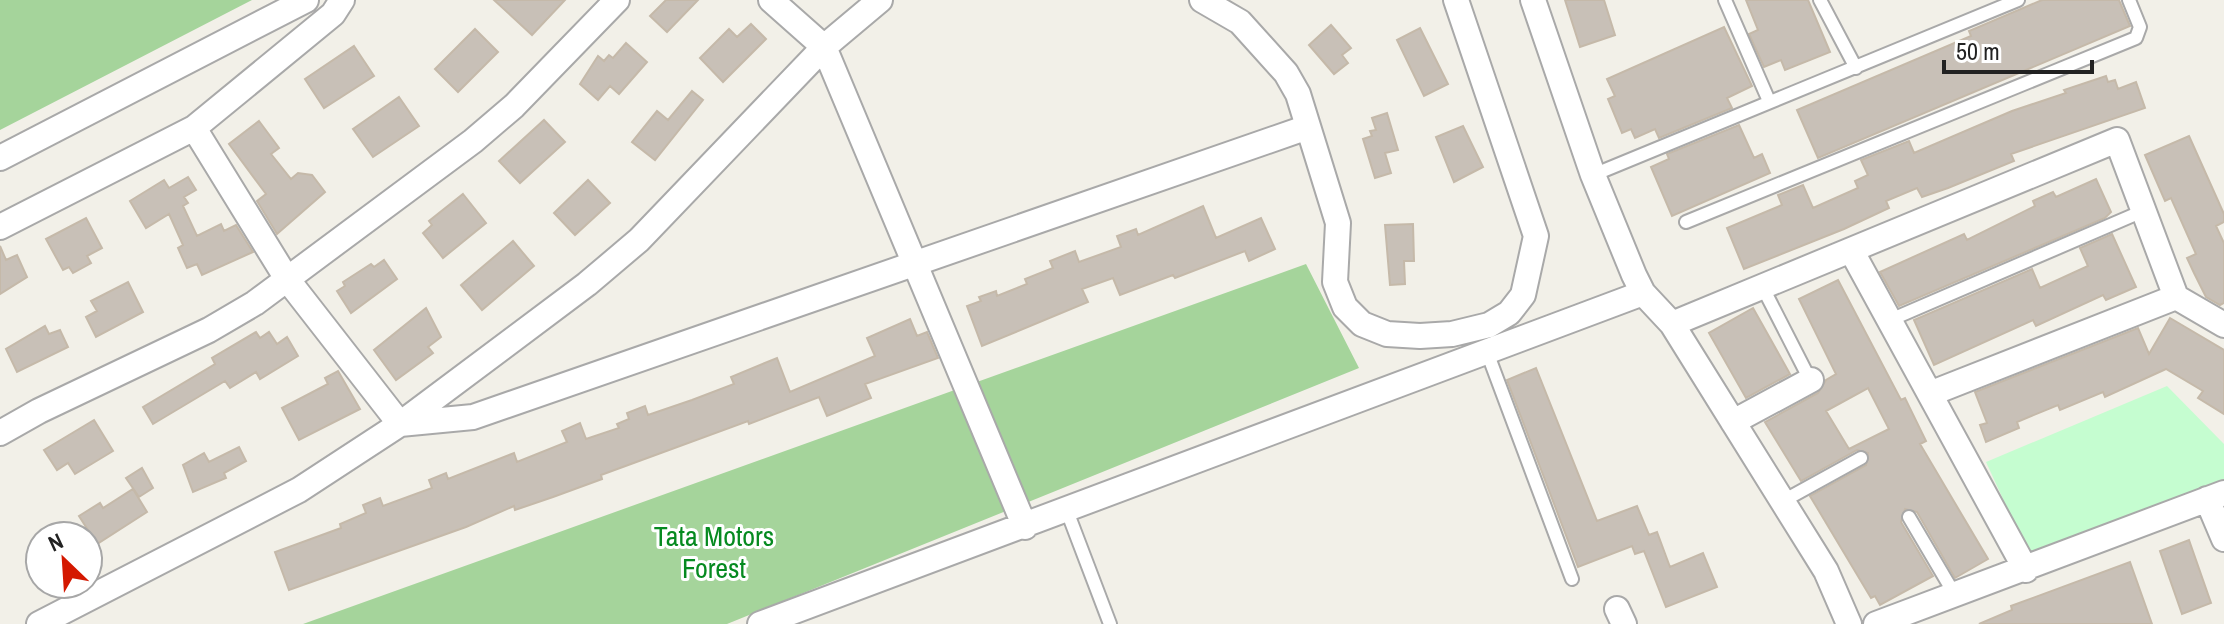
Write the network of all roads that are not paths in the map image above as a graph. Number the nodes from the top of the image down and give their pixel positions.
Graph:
1 (306, 0) edge
2 (342, 0) edge
3 (617, 0) edge
4 (771, 0) edge
5 (880, 0) edge
6 (1202, 0) edge
7 (1456, 0) edge
8 (1533, 0) edge
9 (1725, 0) edge
10 (1820, 0) edge
11 (2018, 0) edge
12 (2129, 0) edge
13 (824, 47) junction
14 (1856, 68) junction
15 (1769, 101) junction
16 (1308, 127) junction
17 (194, 128) junction
18 (0, 158) edge
19 (1593, 175) junction
20 (2143, 211) junction
21 (1686, 222) dead end
22 (0, 227) edge
23 (1851, 250) junction
24 (916, 263) junction
25 (287, 279) junction
26 (1762, 285) junction
27 (1643, 293) junction
28 (2176, 297) junction
29 (1890, 320) junction
30 (1672, 324) junction
31 (2224, 325) edge
32 (1487, 352) junction
33 (1809, 376) joint
34 (1932, 393) junction
35 (1733, 422) junction
36 (400, 424) junction
37 (0, 433) edge
38 (1861, 458) dead end
39 (2216, 496) edge
40 (1783, 501) junction
41 (1067, 511) junction
42 (1909, 517) dead end
43 (1025, 527) junction
44 (2224, 539) edge
45 (2026, 570) junction
46 (1572, 579) dead end
47 (1955, 595) junction
48 (39, 624) edge
49 (760, 624) edge
50 (1110, 624) edge
51 (1849, 624) edge
52 (1876, 624) edge

1 - 18 street
2 - 17 street
3 - 25 street
4 - 13 street
5 - 13 street
6 - 16 street
7 - 16 street
8 - 19 street
9 - 15 lane
10 - 14 lane
11 - 14 lane
12 - 21 lane
13 - 24 street
13 - 36 street
14 - 15 lane
15 - 19 lane
16 - 24 street
17 - 22 street
17 - 25 street
19 - 27 street
20 - 23 street
20 - 28 street
20 - 29 lane
23 - 26 street
23 - 29 street
24 - 36 street
24 - 43 street
25 - 36 street
25 - 37 street
26 - 30 street
26 - 33 lane
27 - 30 street
27 - 32 street
28 - 31 street
28 - 34 street
29 - 34 street
30 - 35 street
32 - 41 street
32 - 46 lane
33 - 35 street
34 - 45 street
35 - 40 street
36 - 48 street
38 - 40 lane
39 - 44 street
39 - 45 street
40 - 51 street
41 - 43 street
41 - 50 lane
42 - 47 lane
43 - 49 street
45 - 47 street
47 - 52 street

